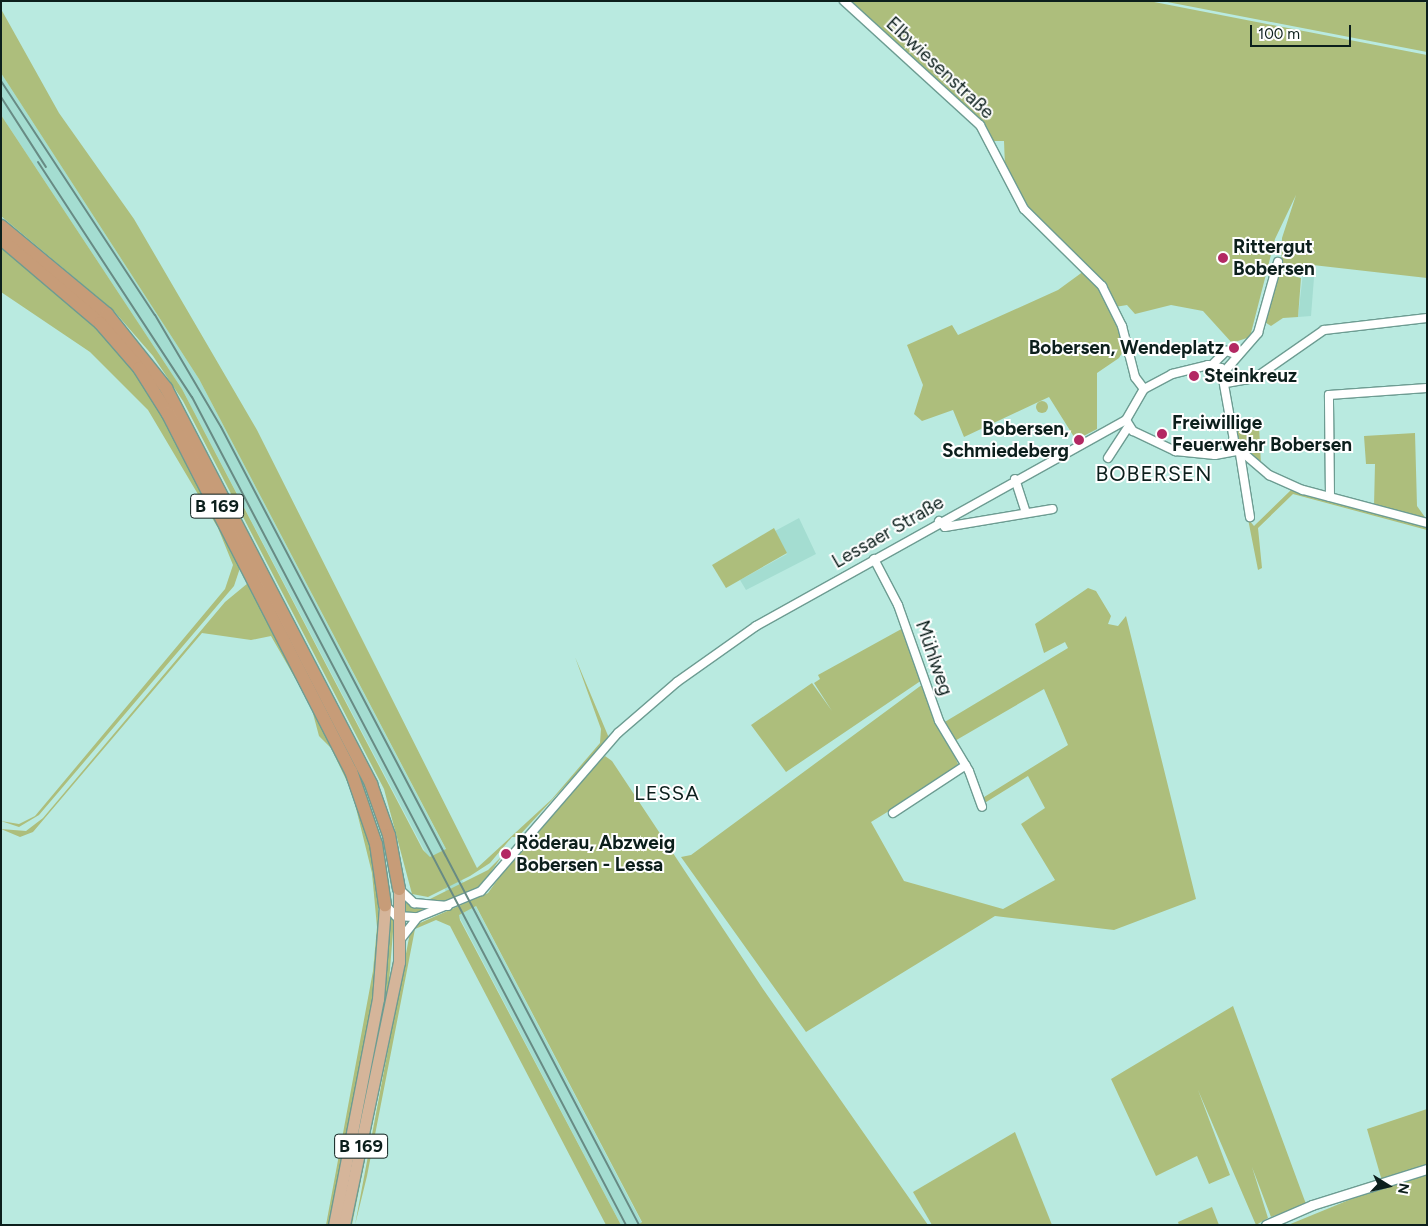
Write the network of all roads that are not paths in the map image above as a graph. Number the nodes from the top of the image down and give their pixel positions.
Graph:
1 (844, 1) edge
2 (1, 226) edge
3 (1, 239) edge
4 (1278, 262) dead end
5 (1427, 318) edge
6 (1238, 355) junction
7 (1212, 365) junction
8 (1222, 370) junction
9 (1226, 384) junction
10 (1427, 388) edge
11 (1144, 389) junction
12 (1128, 423) junction
13 (1239, 453) junction
14 (1108, 458) dead end
15 (1015, 478) junction
16 (1330, 497) junction
17 (1052, 508) dead end
18 (1026, 512) junction
19 (1250, 517) dead end
20 (939, 521) junction
21 (1427, 523) edge
22 (874, 559) junction
23 (966, 765) junction
24 (982, 807) dead end
25 (893, 813) dead end
26 (399, 889) junction
27 (385, 906) junction
28 (450, 906) junction
29 (400, 916) junction
30 (418, 917) junction
31 (400, 940) junction
32 (1427, 1170) edge
33 (334, 1225) edge
34 (344, 1225) edge
35 (1266, 1225) edge

1 - 11 street, Elbwiesenstraße
2 - 26 highway, B 169
3 - 27 highway, B 169
4 - 6 street
5 - 9 street
6 - 7 street
6 - 8 street
7 - 8 street
7 - 11 street
8 - 9 street
9 - 13 street
10 - 16 street
11 - 12 street
12 - 13 street
12 - 14 street
12 - 15 street, Lessaer Straße
13 - 16 street
13 - 19 street
15 - 18 street
15 - 20 street, Lessaer Straße
16 - 21 street
17 - 18 street
18 - 20 street
20 - 22 street, Lessaer Straße
22 - 23 street, Mühlweg
22 - 28 street, Lessaer Straße
23 - 24 street, Mühlweg
23 - 25 street
26 - 28 street
26 - 29 main road, B 169
27 - 29 street
27 - 33 main road, B 169
28 - 30 street, Lessaer Straße
29 - 30 street
29 - 31 main road, B 169
30 - 31 street
31 - 34 main road, B 169
32 - 35 street

